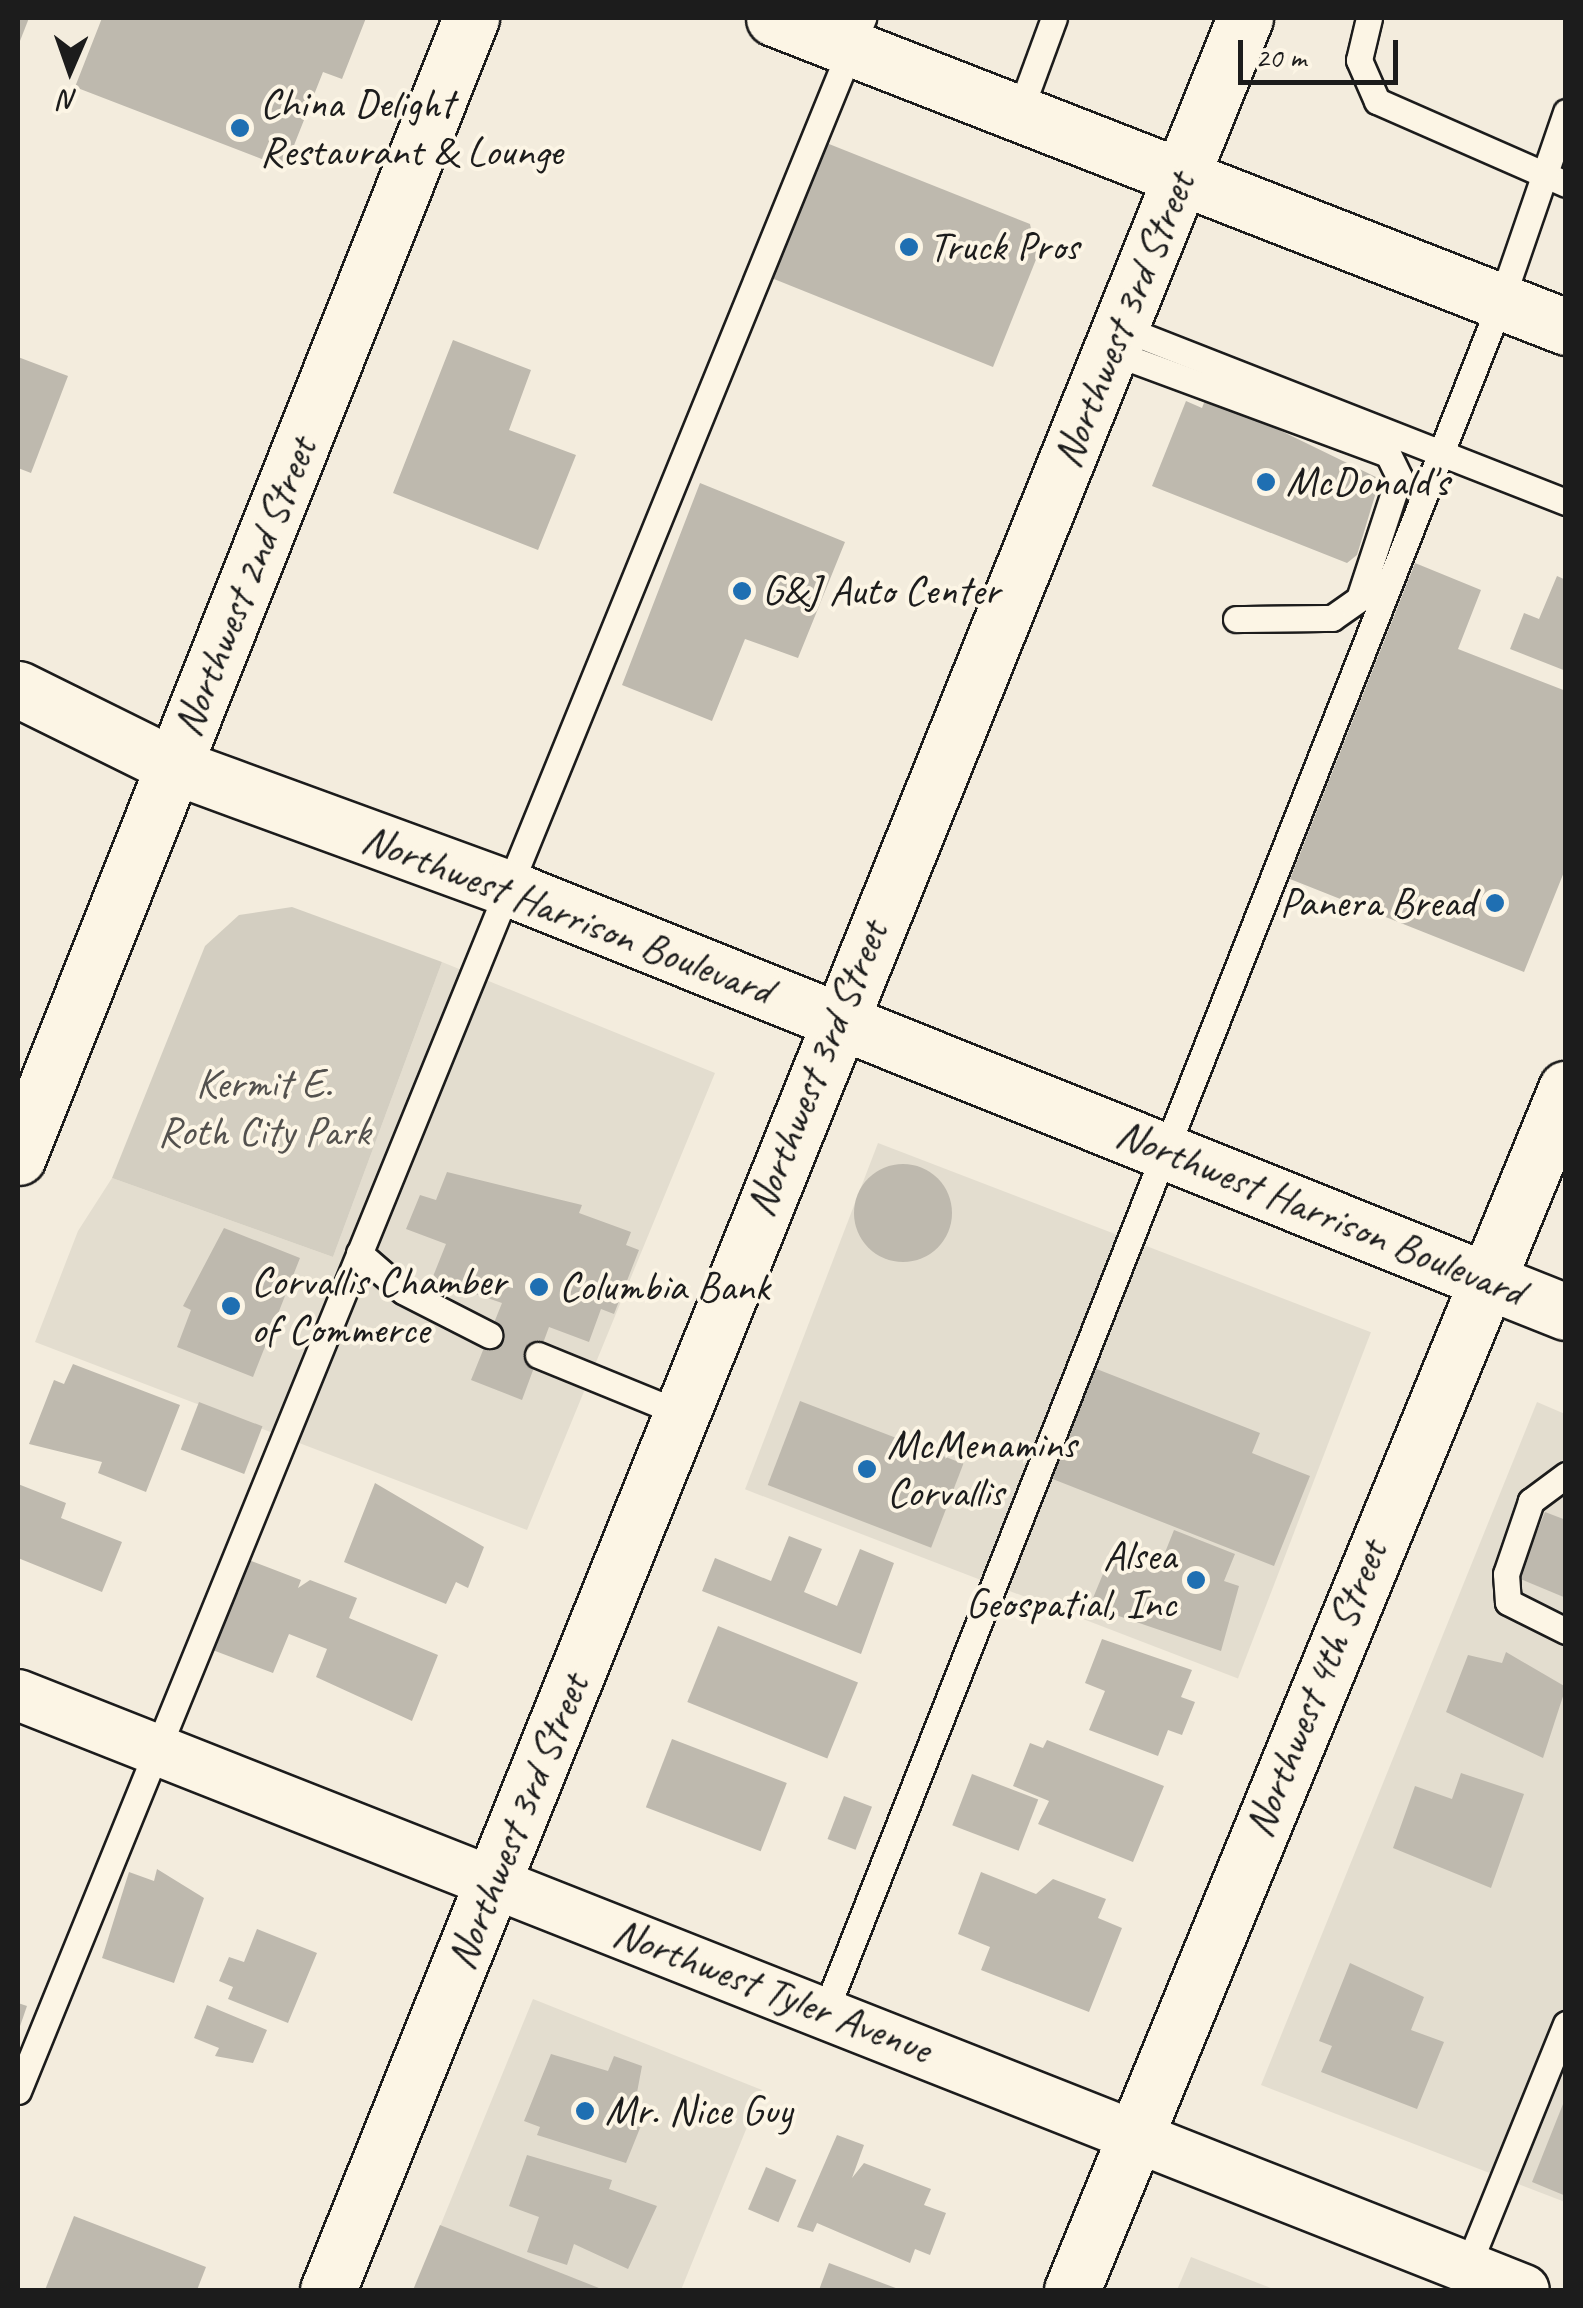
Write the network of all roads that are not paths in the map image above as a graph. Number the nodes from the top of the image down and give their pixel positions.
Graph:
1 (472, 18) edge
2 (774, 18) edge
3 (1054, 18) edge
4 (1245, 18) edge
5 (1370, 18) edge
6 (857, 33) edge
7 (1566, 112) edge
8 (1019, 113) junction
9 (1539, 171) junction
10 (1182, 175) junction
11 (1566, 184) edge
12 (1500, 301) junction
13 (1566, 327) edge
14 (1117, 340) junction
15 (1440, 453) junction
16 (1566, 502) edge
17 (1236, 619) dead end
18 (18, 689) edge
19 (174, 766) junction
20 (508, 888) junction
21 (836, 1019) junction
22 (1566, 1090) edge
23 (1164, 1151) junction
24 (18, 1157) edge
25 (359, 1254) junction
26 (1484, 1280) junction
27 (1566, 1312) edge
28 (489, 1335) dead end
29 (538, 1355) dead end
30 (680, 1413) junction
31 (1566, 1476) edge
32 (1566, 1631) edge
33 (18, 1696) edge
34 (157, 1750) junction
35 (494, 1883) junction
36 (825, 2012) junction
37 (1566, 2024) edge
38 (18, 2091) edge
39 (1135, 2133) junction
40 (1463, 2279) edge
41 (328, 2290) edge
42 (1072, 2290) edge
43 (1524, 2290) edge

1 - 19 main road, Northwest 2nd Street
2 - 6 main road
3 - 8 lane
4 - 10 main road, Northwest 3rd Street
5 - 9 lane
6 - 8 main road
6 - 20 lane
7 - 9 lane
8 - 10 main road
9 - 11 lane
9 - 12 lane
10 - 12 main road
10 - 14 main road, Northwest 3rd Street
12 - 13 main road
12 - 15 lane
14 - 15 lane
14 - 17 lane
14 - 21 main road, Northwest 3rd Street
15 - 16 lane
15 - 23 lane
18 - 19 main road, Northwest Harrison Boulevard
19 - 20 main road, Northwest Harrison Boulevard
19 - 24 main road, Northwest 2nd Street
20 - 21 main road, Northwest Harrison Boulevard
20 - 25 lane
21 - 23 main road, Northwest Harrison Boulevard
21 - 30 main road, Northwest 3rd Street
22 - 26 main road, Northwest 4th Street
23 - 26 main road, Northwest Harrison Boulevard
23 - 36 lane
25 - 28 lane
25 - 34 lane
26 - 27 main road, Northwest Harrison Boulevard
26 - 39 main road, Northwest 4th Street
29 - 30 lane
30 - 35 main road, Northwest 3rd Street
31 - 32 lane
33 - 34 street, Northwest Tyler Avenue
34 - 35 street, Northwest Tyler Avenue
34 - 38 lane
35 - 36 street, Northwest Tyler Avenue
35 - 41 main road, Northwest 3rd Street
36 - 39 street, Northwest Tyler Avenue
37 - 40 lane
39 - 40 street, Northwest Tyler Avenue
39 - 42 main road, Northwest 4th Street
40 - 43 street, Northwest Tyler Avenue

